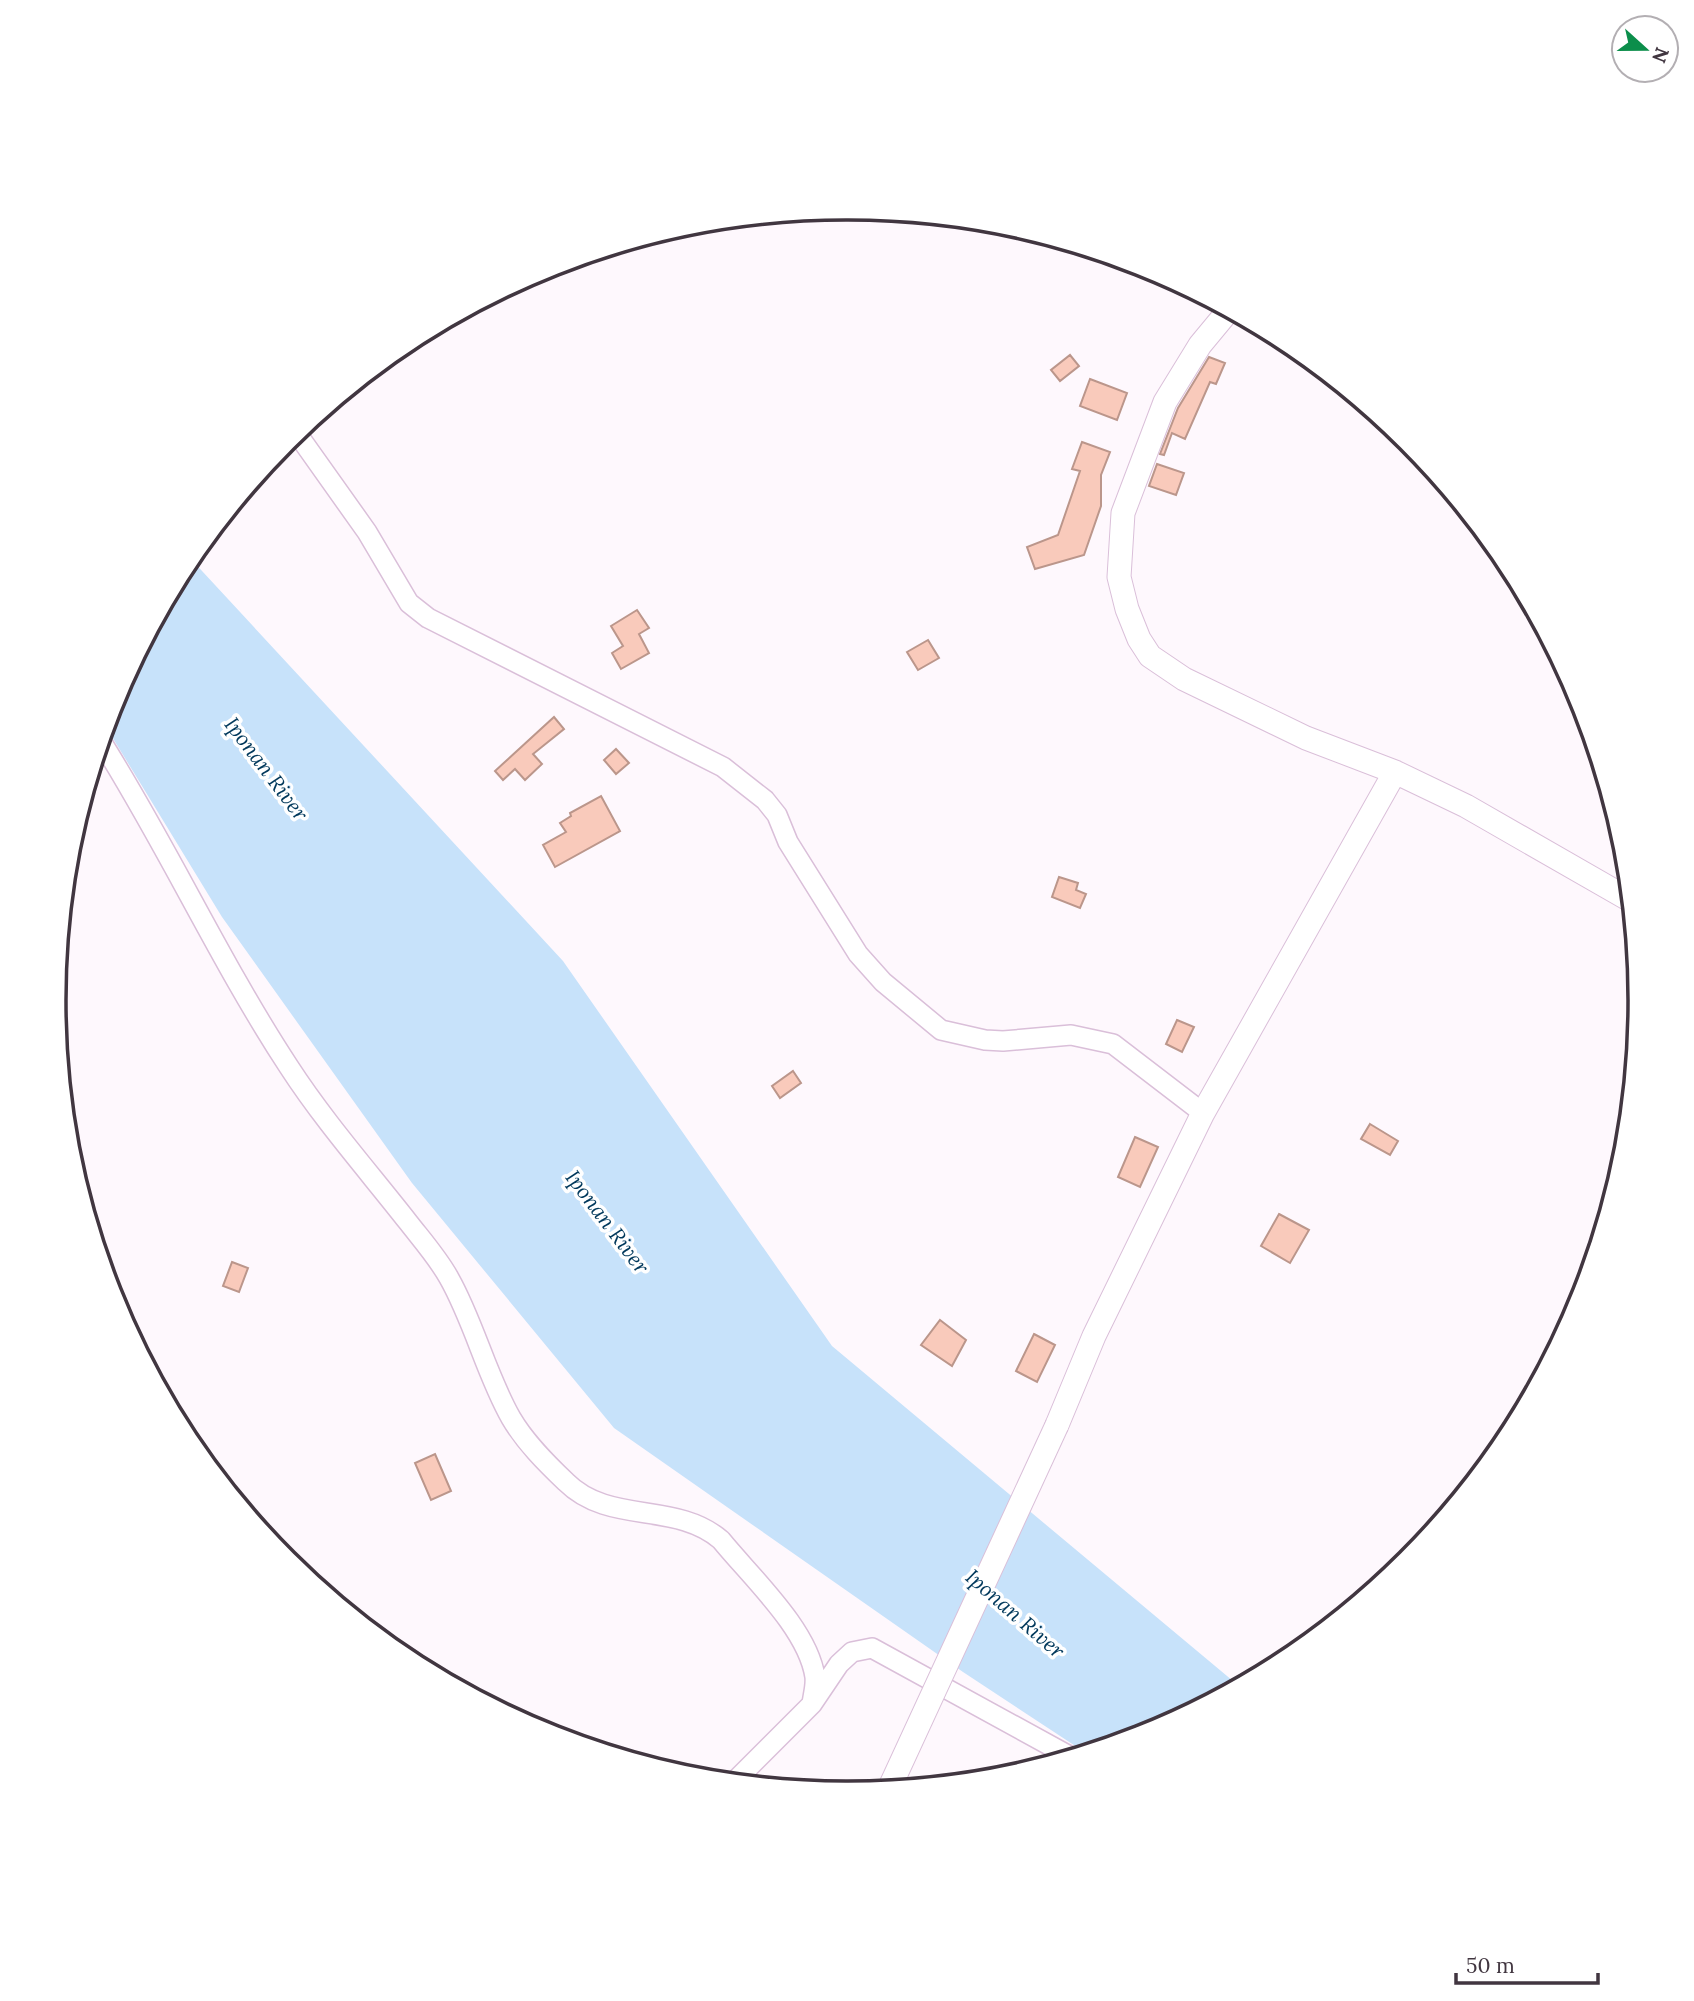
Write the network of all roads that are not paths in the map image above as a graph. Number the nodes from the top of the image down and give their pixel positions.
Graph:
1 (1223, 317) edge
2 (303, 442) edge
3 (108, 751) edge
4 (1395, 772) junction
5 (1620, 894) edge
6 (1203, 1113) junction
7 (812, 1704) junction
8 (1060, 1751) edge
9 (742, 1774) edge
10 (894, 1779) edge

1 - 4 street
2 - 6 street
3 - 7 street
4 - 5 street
4 - 6 street
6 - 10 street, bridge
7 - 8 street
7 - 9 street

